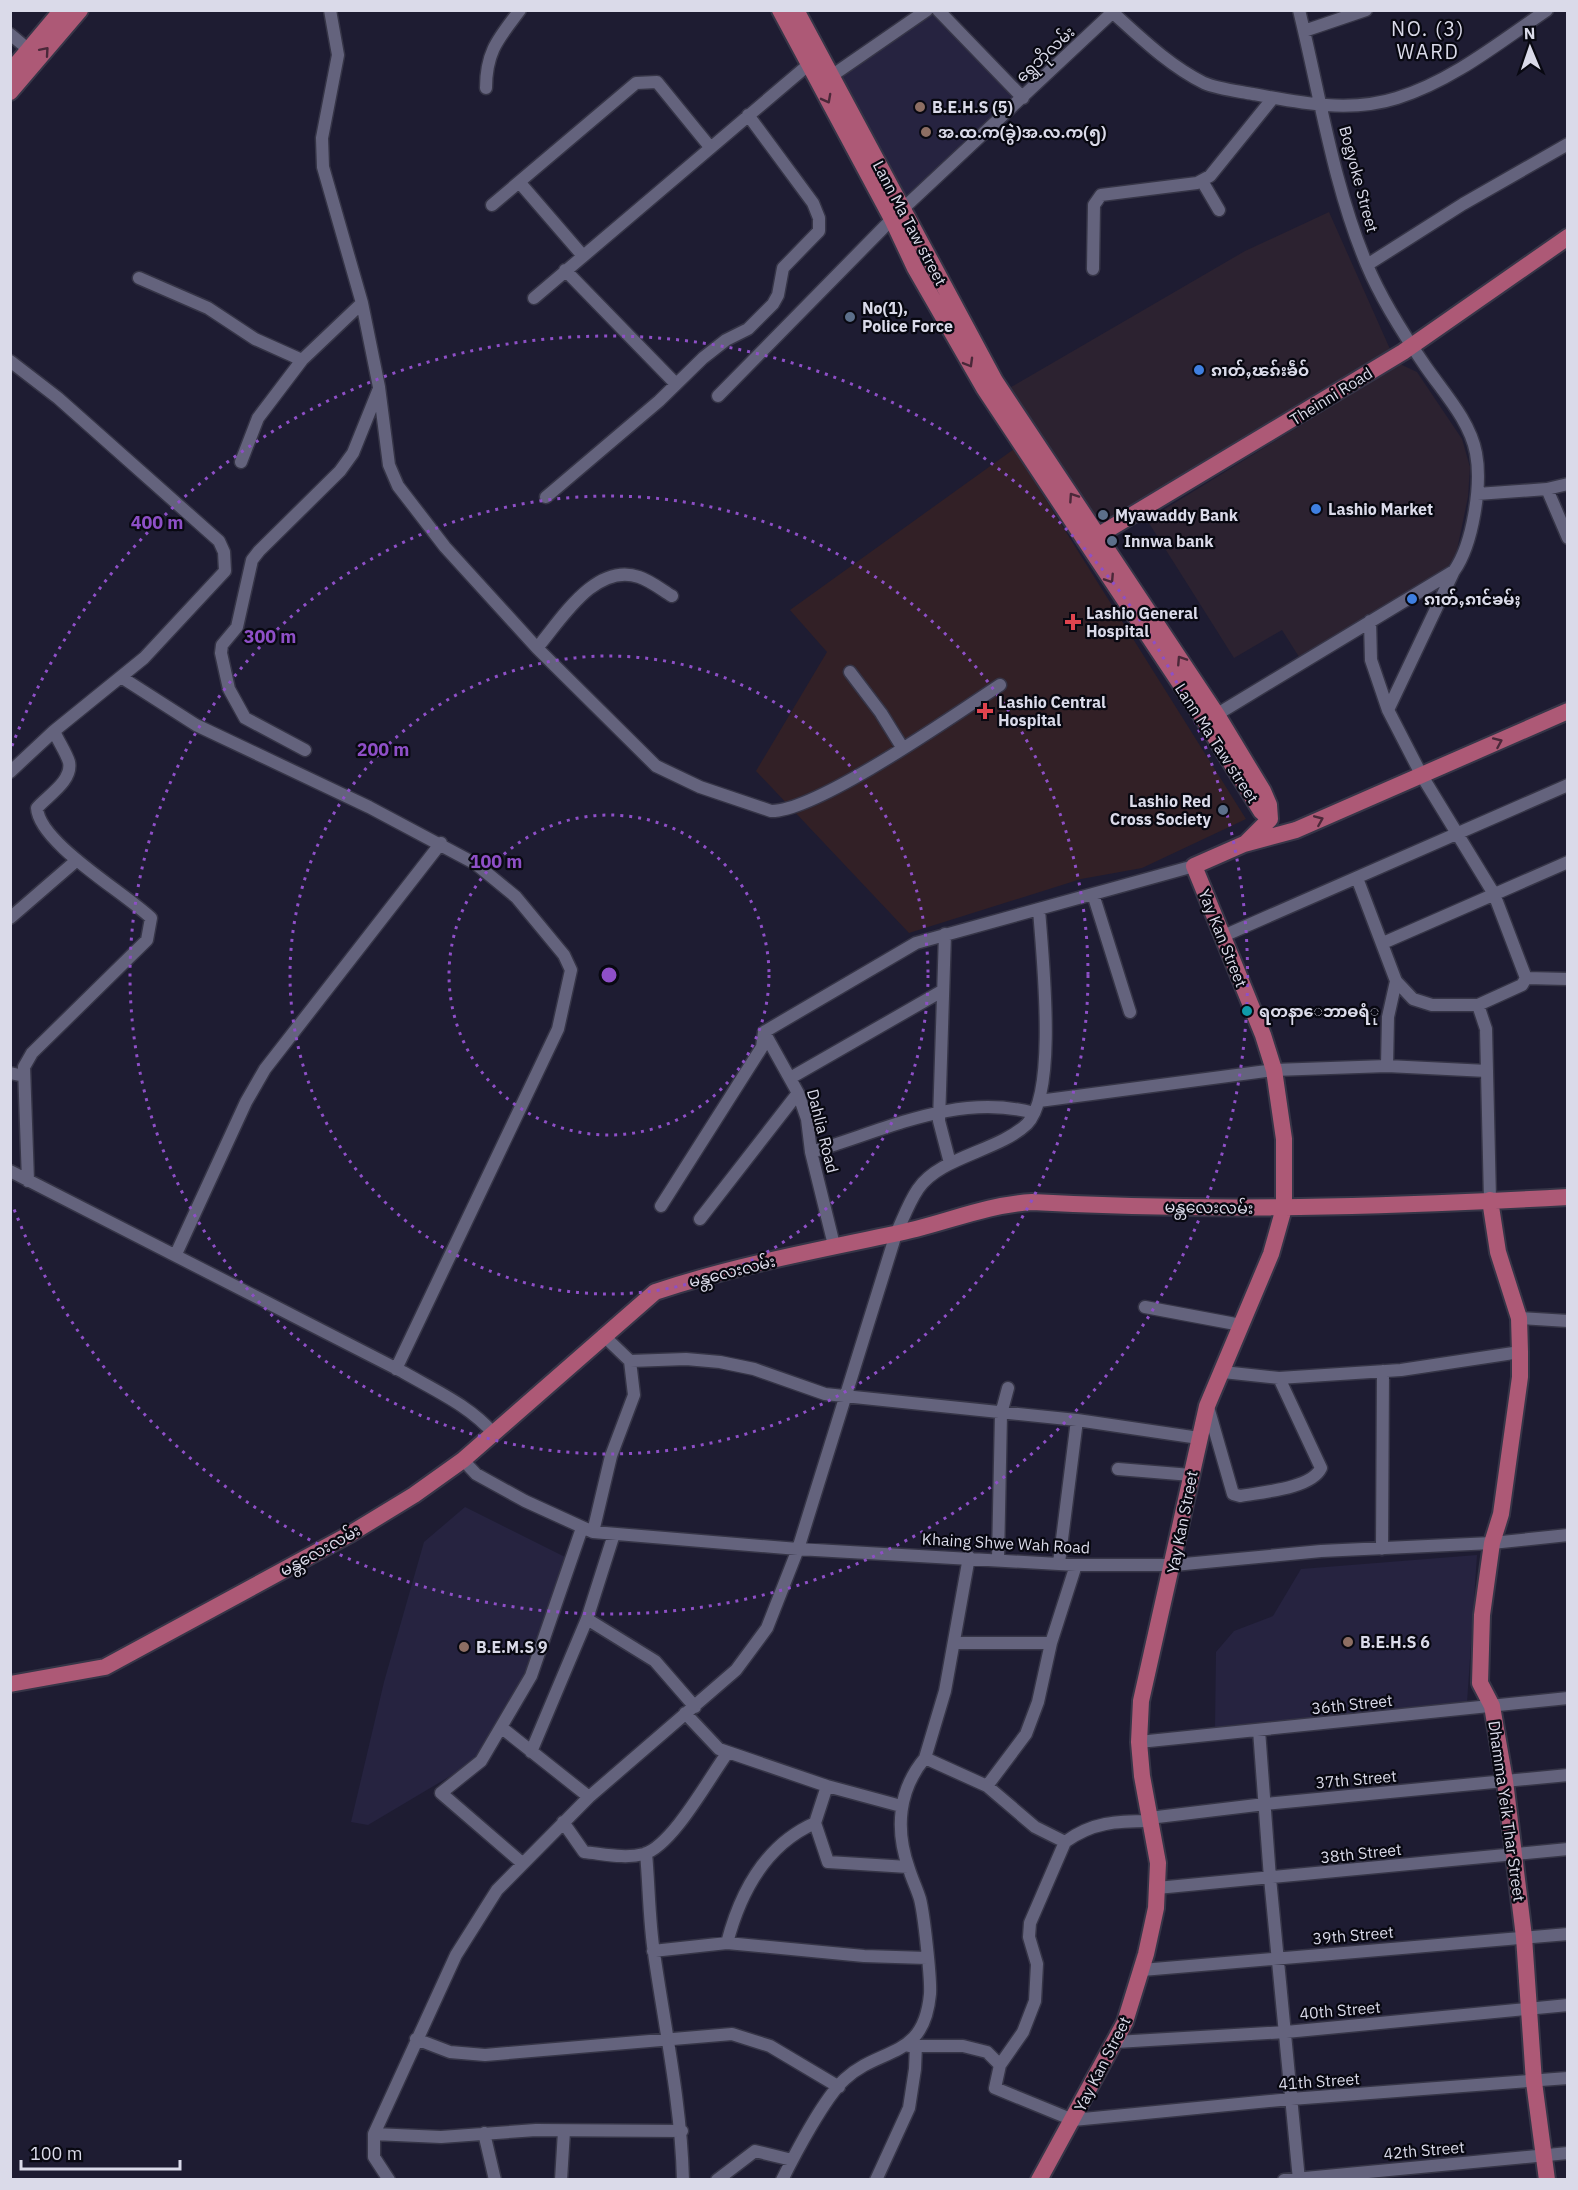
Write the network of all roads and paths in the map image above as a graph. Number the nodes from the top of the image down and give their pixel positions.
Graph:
1 (62, 10) edge
2 (80, 10) edge
3 (330, 10) edge
4 (520, 10) edge
5 (780, 10) edge
6 (795, 10) edge
7 (927, 10) edge
8 (1299, 10) edge
9 (1366, 10) edge
10 (1547, 10) edge
11 (1112, 11) edge
12 (943, 12) edge
13 (1304, 31) junction
14 (10, 34) edge
15 (29, 50) junction
16 (814, 60) junction
17 (10, 72) edge
18 (830, 77) junction
19 (486, 88) dead end
20 (10, 92) edge
21 (1023, 98) junction
22 (1273, 98) junction
23 (1322, 105) junction
24 (748, 115) junction
25 (1568, 144) edge
26 (710, 147) junction
27 (1202, 181) junction
28 (520, 183) junction
29 (492, 205) dead end
30 (1219, 210) dead end
31 (898, 214) junction
32 (1568, 237) edge
33 (583, 256) junction
34 (1367, 265) junction
35 (1093, 269) dead end
36 (566, 270) junction
37 (139, 278) dead end
38 (534, 298) dead end
39 (362, 303) junction
40 (1412, 346) junction
41 (302, 360) junction
42 (10, 361) edge
43 (676, 384) junction
44 (379, 387) junction
45 (718, 396) dead end
46 (241, 462) dead end
47 (1568, 484) edge
48 (1547, 489) junction
49 (1477, 494) junction
50 (546, 497) dead end
51 (1568, 538) edge
52 (1092, 539) junction
53 (1454, 571) junction
54 (672, 596) dead end
55 (1370, 621) junction
56 (537, 648) junction
57 (850, 672) dead end
58 (121, 677) junction
59 (1000, 685) dead end
60 (1388, 710) junction
61 (1568, 711) edge
62 (1211, 718) junction
63 (54, 731) junction
64 (902, 747) junction
65 (305, 750) dead end
66 (10, 772) edge
67 (1422, 776) junction
68 (1568, 785) edge
69 (1270, 819) junction
70 (1296, 830) junction
71 (1457, 834) junction
72 (441, 843) junction
73 (1244, 844) junction
74 (76, 860) junction
75 (1568, 862) edge
76 (1194, 866) junction
77 (1357, 878) junction
78 (1093, 894) junction
79 (1494, 894) junction
80 (1039, 909) junction
81 (10, 918) edge
82 (945, 934) junction
83 (1221, 937) junction
84 (1383, 943) junction
85 (1526, 978) junction
86 (1568, 980) edge
87 (1396, 981) junction
88 (942, 991) junction
89 (1478, 1005) junction
90 (1130, 1012) dead end
91 (764, 1032) junction
92 (1387, 1066) junction
93 (1274, 1070) junction
94 (1486, 1071) junction
95 (10, 1073) edge
96 (24, 1076) junction
97 (792, 1077) junction
98 (798, 1093) junction
99 (1037, 1107) junction
100 (939, 1112) junction
101 (811, 1152) junction
102 (951, 1163) junction
103 (10, 1171) edge
104 (28, 1180) junction
105 (1568, 1197) edge
106 (1490, 1200) junction
107 (662, 1206) dead end
108 (1284, 1208) junction
109 (700, 1219) dead end
110 (896, 1234) junction
111 (834, 1245) junction
112 (176, 1254) junction
113 (1145, 1306) dead end
114 (1519, 1318) junction
115 (1568, 1321) edge
116 (1241, 1324) junction
117 (603, 1335) junction
118 (1520, 1352) junction
119 (630, 1361) junction
120 (396, 1369) junction
121 (1383, 1371) junction
122 (1222, 1372) junction
123 (1279, 1378) junction
124 (1008, 1388) dead end
125 (845, 1397) junction
126 (1207, 1406) junction
127 (1001, 1414) junction
128 (1077, 1420) junction
129 (494, 1434) junction
130 (1199, 1438) junction
131 (463, 1460) junction
132 (1118, 1469) dead end
133 (1191, 1475) junction
134 (587, 1530) junction
135 (614, 1534) junction
136 (1568, 1535) edge
137 (1492, 1544) junction
138 (798, 1549) junction
139 (1382, 1549) junction
140 (969, 1557) junction
141 (998, 1559) junction
142 (1059, 1563) junction
143 (1076, 1565) junction
144 (1174, 1565) junction
145 (587, 1619) junction
146 (955, 1642) junction
147 (1050, 1643) junction
148 (10, 1684) edge
149 (1568, 1698) edge
150 (1492, 1706) junction
151 (690, 1710) junction
152 (502, 1728) junction
153 (1259, 1730) junction
154 (1139, 1742) junction
155 (531, 1752) junction
156 (728, 1752) junction
157 (925, 1758) junction
158 (1568, 1775) edge
159 (1505, 1781) junction
160 (827, 1786) junction
161 (987, 1786) junction
162 (589, 1797) junction
163 (1265, 1804) junction
164 (901, 1806) junction
165 (1149, 1820) junction
166 (563, 1822) junction
167 (815, 1823) junction
168 (1065, 1842) junction
169 (1568, 1849) edge
170 (646, 1853) junction
171 (1514, 1854) junction
172 (522, 1863) junction
173 (908, 1867) junction
174 (1270, 1878) junction
175 (1157, 1888) junction
176 (1568, 1934) edge
177 (1524, 1937) junction
178 (727, 1944) junction
179 (653, 1951) junction
180 (927, 1958) junction
181 (1277, 1958) junction
182 (1142, 1970) junction
183 (1568, 2005) edge
184 (1530, 2010) junction
185 (1286, 2032) junction
186 (669, 2038) junction
187 (416, 2040) junction
188 (1116, 2042) junction
189 (912, 2046) junction
190 (1000, 2066) junction
191 (1568, 2078) edge
192 (1534, 2082) junction
193 (839, 2087) junction
194 (1291, 2099) junction
195 (1073, 2120) junction
196 (564, 2131) junction
197 (682, 2131) junction
198 (484, 2133) junction
199 (375, 2134) junction
200 (1568, 2153) edge
201 (1544, 2155) junction
202 (792, 2160) junction
203 (1299, 2179) edge
204 (389, 2180) edge
205 (495, 2180) edge
206 (561, 2180) edge
207 (683, 2180) edge
208 (717, 2180) edge
209 (782, 2180) edge
210 (876, 2180) edge
211 (1039, 2180) edge
212 (1284, 2180) edge
213 (1546, 2180) edge

1 - 15 main road
20 -> 2 main road
3 - 39 street
4 - 19 street
5 - 16 main road, Lann Ma Taw street
6 - 16 main road, Lann Ma Taw street
7 - 18 street
8 - 13 street, Bogyoke Street
9 - 13 street
10 - 23 street
11 - 21 street, ရွှေဘိုလမ်း
11 - 22 street
12 - 21 street
13 - 23 street, Bogyoke Street
14 - 15 street
15 - 17 main road
16 - 18 main road, Lann Ma Taw street
16 - 24 street
16 -> 31 main road, Lann Ma Taw street
18 - 31 main road, Lann Ma Taw street
21 - 31 street, ရွှေဘိုလမ်း
22 - 23 street
22 - 27 street
23 - 34 street, Bogyoke Street
24 - 26 street
24 - 43 street
25 - 34 street
26 - 28 street
26 - 33 street
27 - 30 street
27 - 35 street
28 - 29 street
28 - 33 street
31 - 45 street, ရွှေဘိုလမ်း
31 - 52 main road, Lann Ma Taw street
32 - 40 main road, Theinni Road
33 - 36 street
34 - 40 street, Bogyoke Street
36 - 38 street
36 - 43 street
37 - 41 street
39 - 41 street
39 - 44 street
40 - 49 street, Bogyoke Street
40 - 52 main road, Theinni Road
41 - 46 street
42 - 58 street
43 - 50 street
44 - 56 street
44 - 65 street
47 - 48 street
48 - 49 street
48 - 51 street
49 - 53 street, Bogyoke Street
52 - 62 main road, Lann Ma Taw street
53 - 55 street
53 - 60 street, Bogyoke Street
54 - 56 street
55 - 60 street
55 - 62 street
56 - 64 street
57 - 64 street
58 - 63 street
58 - 72 street
59 - 64 street
60 - 67 street
67 -> 61 main road
62 - 69 main road, Lann Ma Taw street
63 - 66 street
63 - 74 street
70 -> 67 main road
67 - 71 street
68 - 71 street
69 - 70 main road
69 - 73 main road
70 - 73 main road
71 - 77 street
71 - 79 street
72 - 112 street
72 - 120 street
73 - 76 main road
74 - 81 street
74 - 96 street
75 - 79 street
76 - 78 street
76 - 83 main road, Yay Kan Street
77 - 83 street
77 - 84 street
78 - 80 street
78 - 90 street
79 - 84 street
79 - 85 street
80 - 82 street
80 - 99 street
82 - 88 street
82 - 91 street
83 - 93 main road, Yay Kan Street
84 - 87 street
85 - 86 street
85 - 89 street
87 - 89 street
87 - 92 street
88 - 97 street
88 - 100 street
89 - 94 street
91 - 97 street, Dahlia Road
91 - 107 street
92 - 93 street
92 - 94 street
93 - 99 street
93 - 108 main road, Yay Kan Street
94 - 106 street
95 - 96 street
96 - 104 street
97 - 98 street, Dahlia Road
98 - 101 street, Dahlia Road
98 - 109 street
99 - 100 street
99 - 102 street
100 - 101 street
100 - 102 street
101 - 111 street, Dahlia Road
102 - 110 street
103 - 104 street
104 - 112 street
105 - 106 main road, မန္တလေးလမ်း
106 - 108 main road, မန္တလေးလမ်း
106 - 114 main road, Dhamma Yeik Thar Street
108 - 110 main road, မန္တလေးလမ်း
108 - 116 main road, Yay Kan Street
110 - 111 main road, မန္တလေးလမ်း
110 - 125 street
111 - 117 main road, မန္တလေးလမ်း
112 - 120 street
113 - 116 street
114 - 115 street
114 - 118 main road, Dhamma Yeik Thar Street
116 - 122 main road, Yay Kan Street
117 - 119 street
117 - 129 main road, မန္တလေးလမ်း
118 - 121 street
118 - 137 main road, Dhamma Yeik Thar Street
119 - 125 street
119 - 134 street
120 - 129 street
121 - 123 street
121 - 139 street
122 - 123 street
122 - 126 main road, Yay Kan Street
123 - 126 street
124 - 127 street
125 - 127 street
125 - 138 street
126 - 130 main road, Yay Kan Street
127 - 128 street
127 - 141 street
128 - 130 street
128 - 142 street
129 - 131 main road, မန္တလေးလမ်း
130 - 133 main road, Yay Kan Street
131 - 134 street, Khaing Shwe Wah Road
131 - 148 main road, မန္တလေးလမ်း
132 - 133 street
133 - 144 main road, Yay Kan Street
134 - 135 street, Khaing Shwe Wah Road
134 - 152 street
135 - 138 street, Khaing Shwe Wah Road
135 - 145 street
136 - 137 street, Khaing Shwe Wah Road
137 - 139 street, Khaing Shwe Wah Road
137 - 150 main road, Dhamma Yeik Thar Street
138 - 140 street, Khaing Shwe Wah Road
138 - 151 street
139 - 144 street, Khaing Shwe Wah Road
140 - 141 street, Khaing Shwe Wah Road
140 - 146 street
141 - 142 street, Khaing Shwe Wah Road
142 - 143 street, Khaing Shwe Wah Road
143 - 144 street, Khaing Shwe Wah Road
143 - 147 street
144 - 154 main road, Yay Kan Street
145 - 151 street
145 - 155 street
146 - 147 street
146 - 157 street
147 - 161 street
149 - 150 street, 36th Street
150 - 153 street, 36th Street
150 - 159 main road, Dhamma Yeik Thar Street
151 - 156 street
151 - 162 street
152 - 155 street
152 - 172 street
153 - 154 street, 36th Street
153 - 163 street
154 - 165 main road, Yay Kan Street
155 - 162 street
156 - 160 street
156 - 170 street
157 - 161 street
157 - 164 street
158 - 159 street, 37th Street
159 - 163 street, 37th Street
159 - 171 main road, Dhamma Yeik Thar Street
160 - 164 street
160 - 167 street
161 - 168 street
162 - 166 street
163 - 165 street, 37th Street
163 - 174 street
164 - 173 street
165 - 168 street, 37th Street
165 - 175 main road, Yay Kan Street
166 - 170 street
166 - 172 street
167 - 173 street
167 - 178 street
168 - 190 street
169 - 171 street, 38th Street
170 - 179 street
171 - 174 street, 38th Street
171 - 177 main road, Dhamma Yeik Thar Street
172 - 187 street
173 - 180 street
174 - 175 street, 38th Street
174 - 181 street
175 - 182 main road, Yay Kan Street
176 - 177 street, 39th Street
177 - 181 street, 39th Street
177 - 184 main road, Dhamma Yeik Thar Street
178 - 179 street
178 - 180 street
179 - 186 street
180 - 189 street
181 - 182 street, 39th Street
181 - 185 street
182 - 188 main road, Yay Kan Street
183 - 184 street, 40th Street
184 - 185 street, 40th Street
184 - 192 main road, Dhamma Yeik Thar Street
185 - 188 street, 40th Street
185 - 194 street
186 - 187 street
186 - 193 street
186 - 197 street
187 - 199 street
188 - 195 main road, Yay Kan Street
189 - 190 street
189 - 193 street
189 - 210 street
190 - 195 street
191 - 192 street, 41th Street
192 - 194 street, 41th Street
192 - 201 main road, Dhamma Yeik Thar Street
193 - 202 street
194 - 195 street, 41th Street
194 - 203 street
195 - 211 main road, Yay Kan Street
196 - 197 street
196 - 198 street
196 - 206 street
197 - 207 street
198 - 199 street
198 - 205 street
199 - 204 street
200 - 201 street, 42th Street
201 - 203 street, 42th Street
201 - 213 main road, Dhamma Yeik Thar Street
202 - 208 street
202 - 209 street
203 - 212 street, 42th Street

